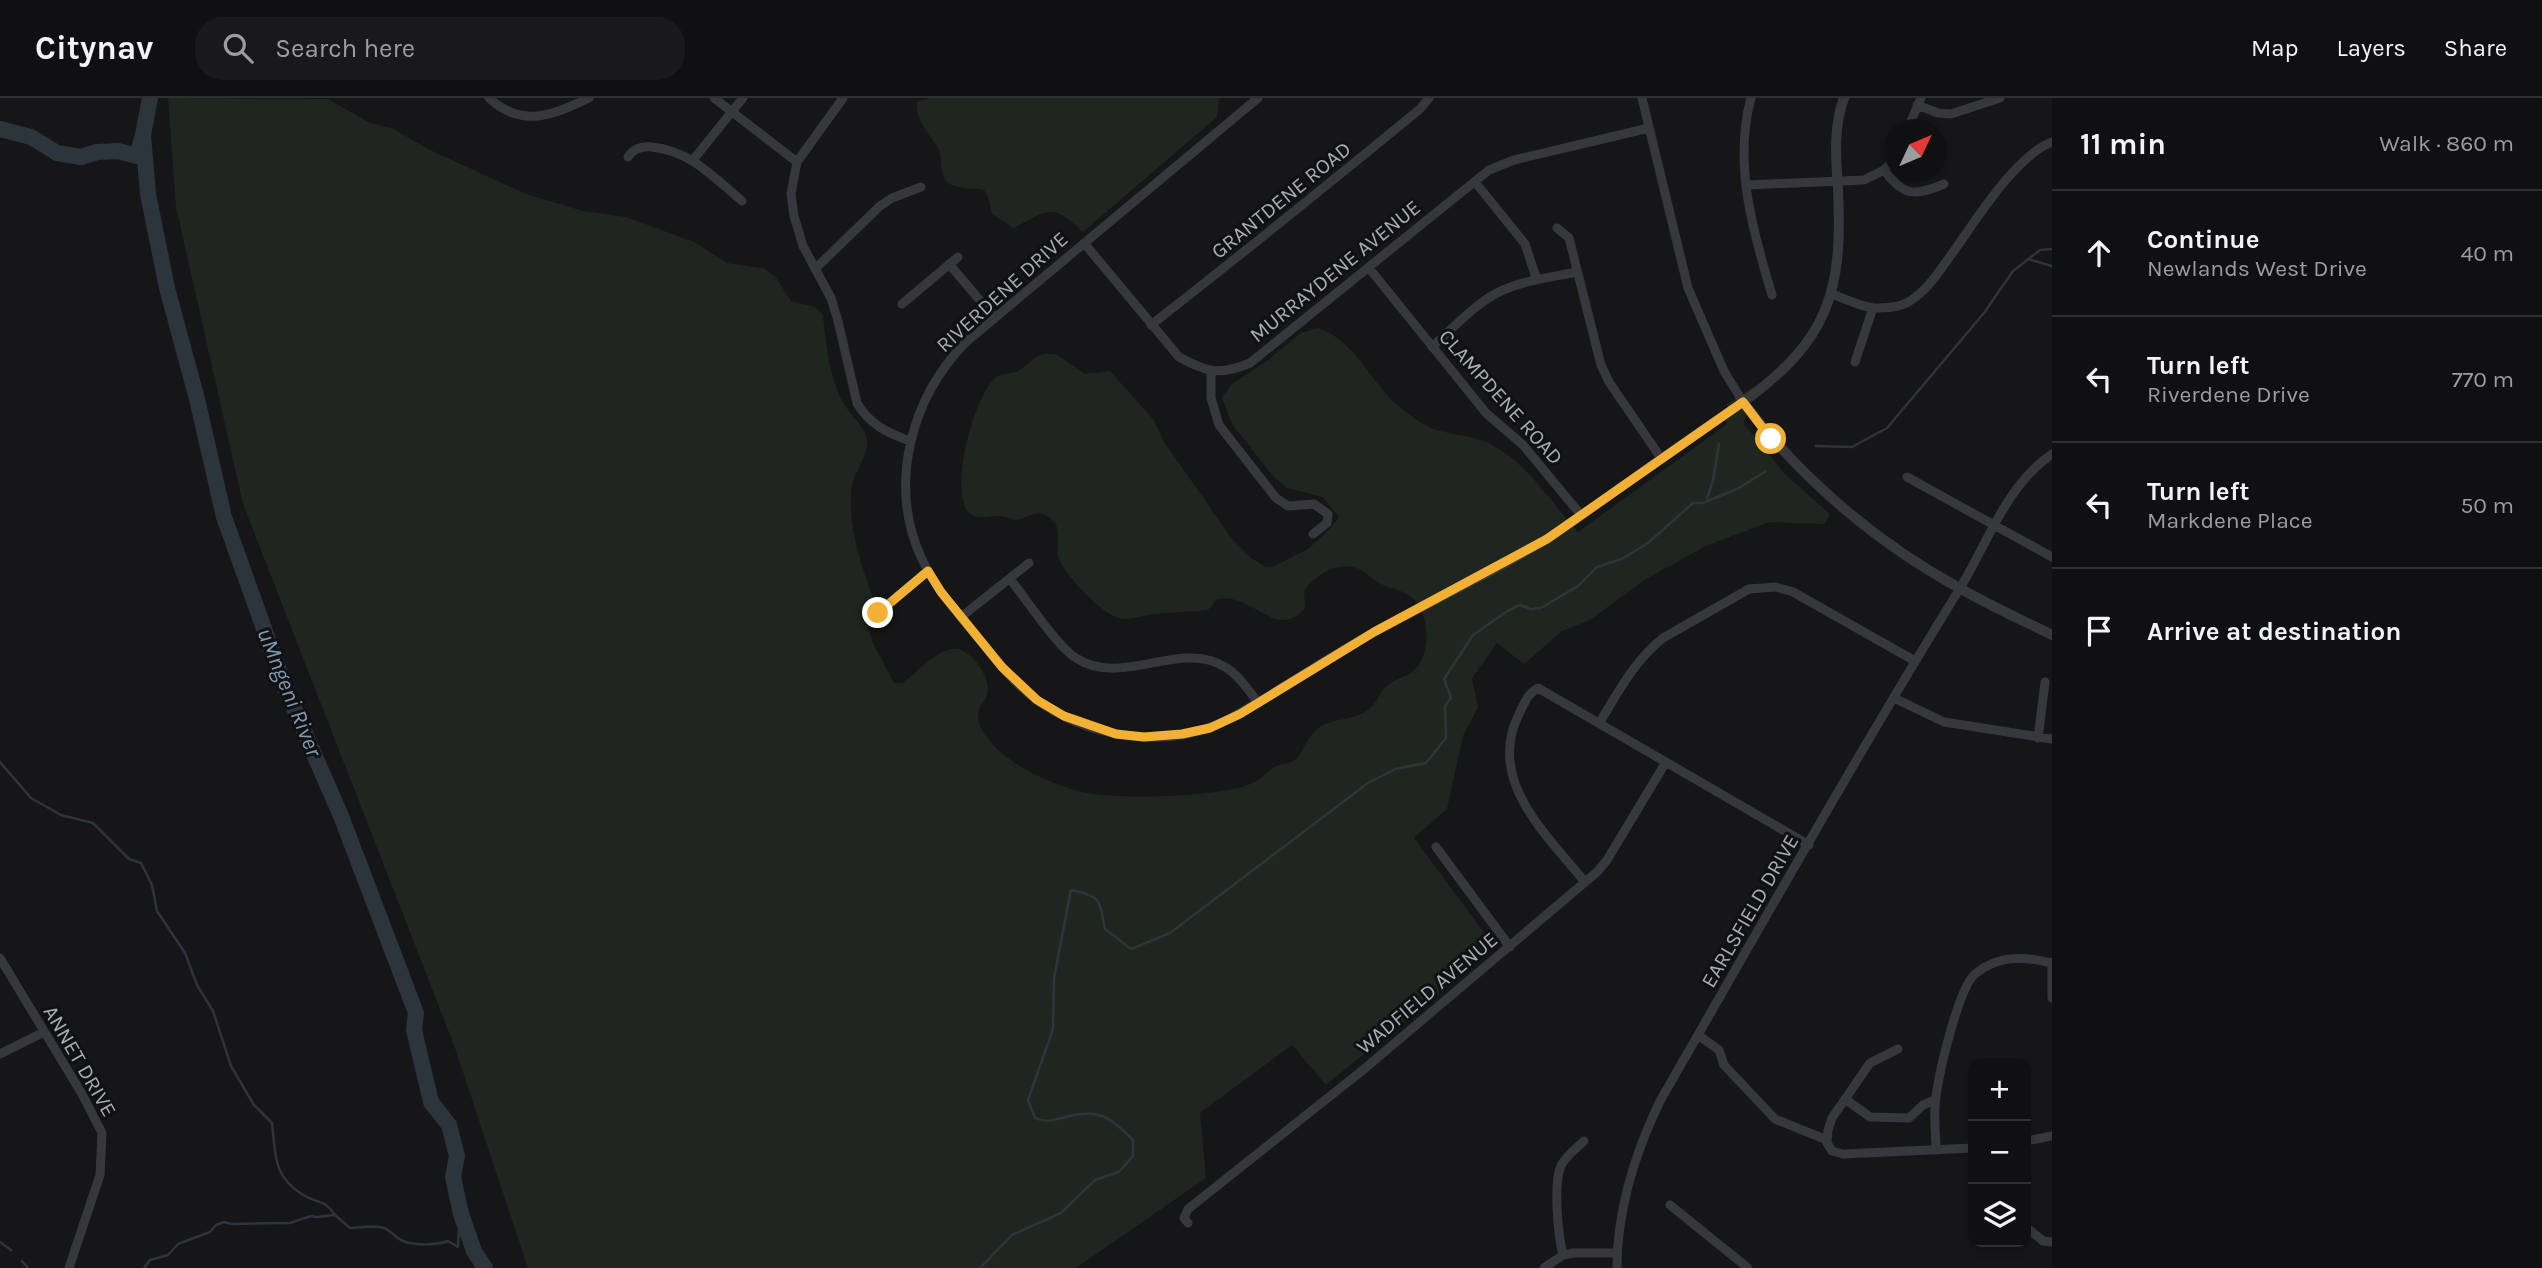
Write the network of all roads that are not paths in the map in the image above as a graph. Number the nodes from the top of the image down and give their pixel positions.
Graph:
1 (489, 98) edge
2 (589, 98) edge
3 (713, 98) edge
4 (743, 98) edge
5 (843, 98) edge
6 (1258, 98) edge
7 (1429, 98) edge
8 (1642, 98) edge
9 (1751, 98) edge
10 (1843, 98) edge
11 (2000, 98) edge
12 (1919, 102) edge
13 (732, 112) junction
14 (1912, 119) edge
15 (1649, 128) junction
16 (2052, 142) edge
17 (628, 157) dead end
18 (693, 160) junction
19 (797, 162) junction
20 (1884, 170) edge
21 (1475, 182) junction
22 (1838, 182) junction
23 (1895, 182) edge
24 (1944, 184) dead end
25 (1747, 185) junction
26 (921, 187) dead end
27 (742, 201) dead end
28 (1557, 228) dead end
29 (1084, 243) junction
30 (958, 257) dead end
31 (949, 264) junction
32 (1369, 268) junction
33 (815, 269) junction
34 (1577, 272) junction
35 (1537, 280) junction
36 (1832, 294) junction
37 (1772, 295) dead end
38 (902, 303) dead end
39 (1873, 308) junction
40 (995, 318) junction
41 (1151, 325) junction
42 (1432, 346) junction
43 (1856, 362) dead end
44 (1211, 371) junction
45 (1743, 402) junction
46 (910, 441) junction
47 (2052, 454) edge
48 (1661, 458) junction
49 (1907, 477) dead end
50 (1581, 515) junction
51 (1993, 526) junction
52 (1313, 534) dead end
53 (2052, 557) edge
54 (1029, 564) dead end
55 (928, 571) junction
56 (1010, 579) junction
57 (1960, 589) junction
58 (878, 613) dead end
59 (961, 617) junction
60 (2052, 635) edge
61 (1915, 661) junction
62 (2045, 682) dead end
63 (1894, 698) junction
64 (1258, 702) junction
65 (1600, 722) junction
66 (2038, 738) junction
67 (2052, 740) edge
68 (1666, 762) junction
69 (1809, 845) junction
70 (1436, 847) dead end
71 (1584, 881) junction
72 (1510, 947) junction
73 (0, 958) edge
74 (2052, 963) edge
75 (2052, 998) edge
76 (44, 1032) junction
77 (1698, 1035) junction
78 (1898, 1049) dead end
79 (0, 1054) edge
80 (1845, 1099) junction
81 (1935, 1100) junction
82 (2052, 1136) edge
83 (1827, 1140) junction
84 (2031, 1141) edge
85 (1584, 1142) dead end
86 (1968, 1148) edge
87 (1936, 1150) junction
88 (1670, 1205) dead end
89 (1188, 1223) dead end
90 (2031, 1231) edge
91 (2052, 1242) edge
92 (1617, 1254) junction
93 (1563, 1255) junction
94 (69, 1268) edge
95 (1544, 1268) edge
96 (1617, 1268) edge
97 (1748, 1268) edge

1 - 2 street
3 - 13 street
4 - 13 street
5 - 19 street
6 - 29 street, RIVERDENE DRIVE
7 - 41 street, GRANTDENE ROAD
8 - 15 street
9 - 25 street
10 - 22 street
11 - 12 street
12 - 14 street
13 - 18 street
13 - 19 street
15 - 21 street, MURRAYDENE AVENUE
15 - 45 street
16 - 39 street
17 - 18 street
18 - 27 street
19 - 33 street
20 - 22 street
21 - 32 street, MURRAYDENE AVENUE
21 - 35 street
22 - 25 street
22 - 36 street
23 - 24 street
25 - 37 street
26 - 33 street
28 - 34 street
29 - 40 street, RIVERDENE DRIVE
29 - 41 street
30 - 31 street
31 - 38 street
31 - 40 street
32 - 42 street, CLAMPDENE ROAD
32 - 44 street, MURRAYDENE AVENUE
33 - 46 street
34 - 35 street
34 - 48 street
35 - 42 street
36 - 39 street
36 - 45 street
39 - 43 street
40 - 46 street, RIVERDENE DRIVE
41 - 44 street
42 - 50 street, CLAMPDENE ROAD
44 - 52 street
45 - 48 street, RIVERDENE DRIVE
45 - 57 street
46 - 55 street, RIVERDENE DRIVE
47 - 51 street, EARLSFIELD DRIVE
48 - 50 street, RIVERDENE DRIVE
49 - 51 street
50 - 64 street, RIVERDENE DRIVE
51 - 53 street
51 - 57 street, EARLSFIELD DRIVE
54 - 56 street
55 - 58 street
55 - 59 street, RIVERDENE DRIVE
56 - 59 street
56 - 64 street
57 - 60 street
57 - 61 street, EARLSFIELD DRIVE
59 - 64 street, RIVERDENE DRIVE
61 - 63 street, EARLSFIELD DRIVE
61 - 65 street
62 - 66 street
63 - 66 street
63 - 69 street, EARLSFIELD DRIVE
65 - 68 street
65 - 71 street
66 - 67 street
68 - 69 street
68 - 71 street, WADFIELD AVENUE
69 - 77 street, EARLSFIELD DRIVE
70 - 72 street
71 - 72 street, WADFIELD AVENUE
72 - 89 street, WADFIELD AVENUE
73 - 76 street, ANNET DRIVE
74 - 75 street
74 - 81 street
76 - 79 street
76 - 94 street, ANNET DRIVE
77 - 83 street
77 - 92 street, EARLSFIELD DRIVE
78 - 80 street
80 - 81 street
80 - 83 street
81 - 87 street
82 - 84 street
83 - 87 street
85 - 93 street
86 - 87 street
88 - 97 street
90 - 91 street
92 - 93 street
92 - 96 street, EARLSFIELD DRIVE
93 - 95 street

